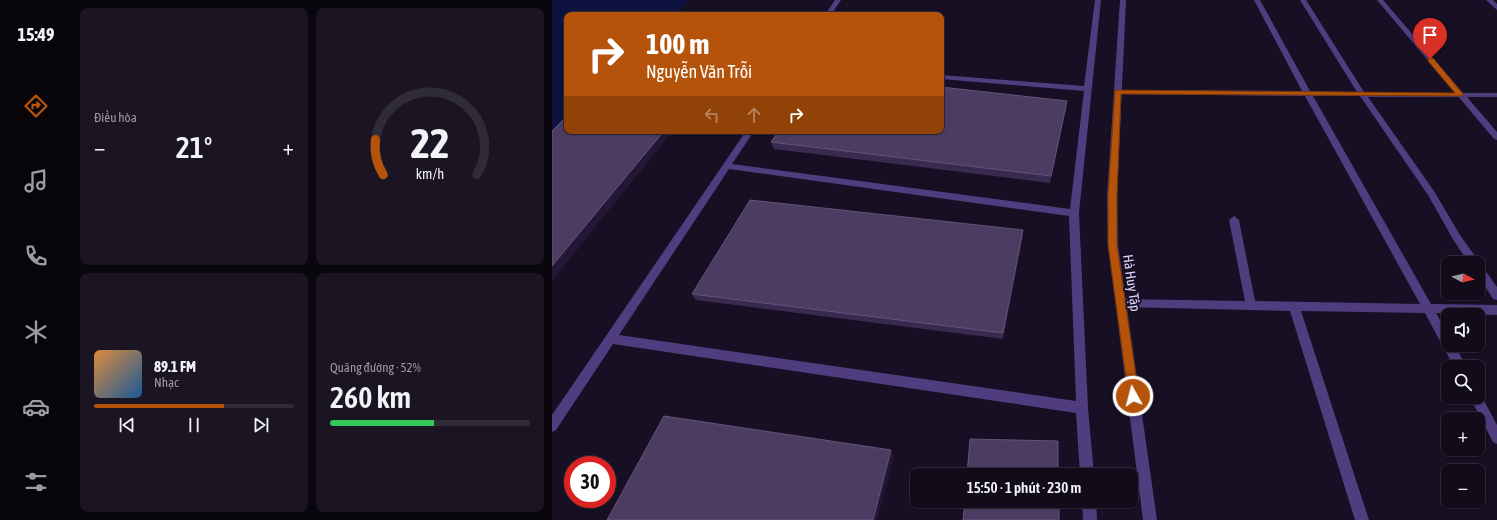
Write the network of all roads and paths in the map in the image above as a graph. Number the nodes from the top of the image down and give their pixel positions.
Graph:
1 (838, 0) edge
2 (1098, 0) edge
3 (1122, 0) edge
4 (1256, 0) edge
5 (1303, 0) edge
6 (1380, 0) edge
7 (1489, 0) edge
8 (1497, 8) edge
9 (830, 12) edge
10 (944, 77) edge
11 (1088, 89) junction
12 (1118, 92) junction
13 (1307, 94) junction
14 (1362, 94) junction
15 (1460, 95) junction
16 (1497, 95) edge
17 (748, 134) edge
18 (1497, 137) edge
19 (727, 166) junction
20 (1074, 213) junction
21 (1234, 220) dead end
22 (1470, 256) edge
23 (1485, 278) edge
24 (1497, 296) edge
25 (1121, 303) junction
26 (1251, 306) junction
27 (1294, 307) junction
28 (1429, 309) junction
29 (1497, 310) edge
30 (1441, 331) edge
31 (611, 339) junction
32 (1480, 404) edge
33 (1082, 408) junction
34 (552, 426) edge
35 (1497, 438) edge
36 (1086, 468) edge
37 (1089, 508) edge
38 (1090, 520) edge
39 (1150, 520) edge
40 (1362, 520) edge

1 - 9 street
2 - 11 street
3 - 12 street, Hà Huy Tập
4 - 13 street
5 - 14 street
6 - 15 street
7 - 8 street
10 - 11 street
11 - 20 street
12 - 13 street
12 - 25 street, Hà Huy Tập
13 - 14 street
13 - 28 street
14 - 15 street
14 - 22 street
15 - 16 street
15 - 18 street
17 - 19 street
19 - 20 street
19 - 31 street
20 - 33 street
21 - 26 street
23 - 24 street
25 - 26 street
25 - 39 street, Hà Huy Tập
26 - 27 street
27 - 28 street
27 - 40 street
28 - 29 street
28 - 30 street
31 - 33 street
31 - 34 street
32 - 35 street
33 - 36 street
37 - 38 street

